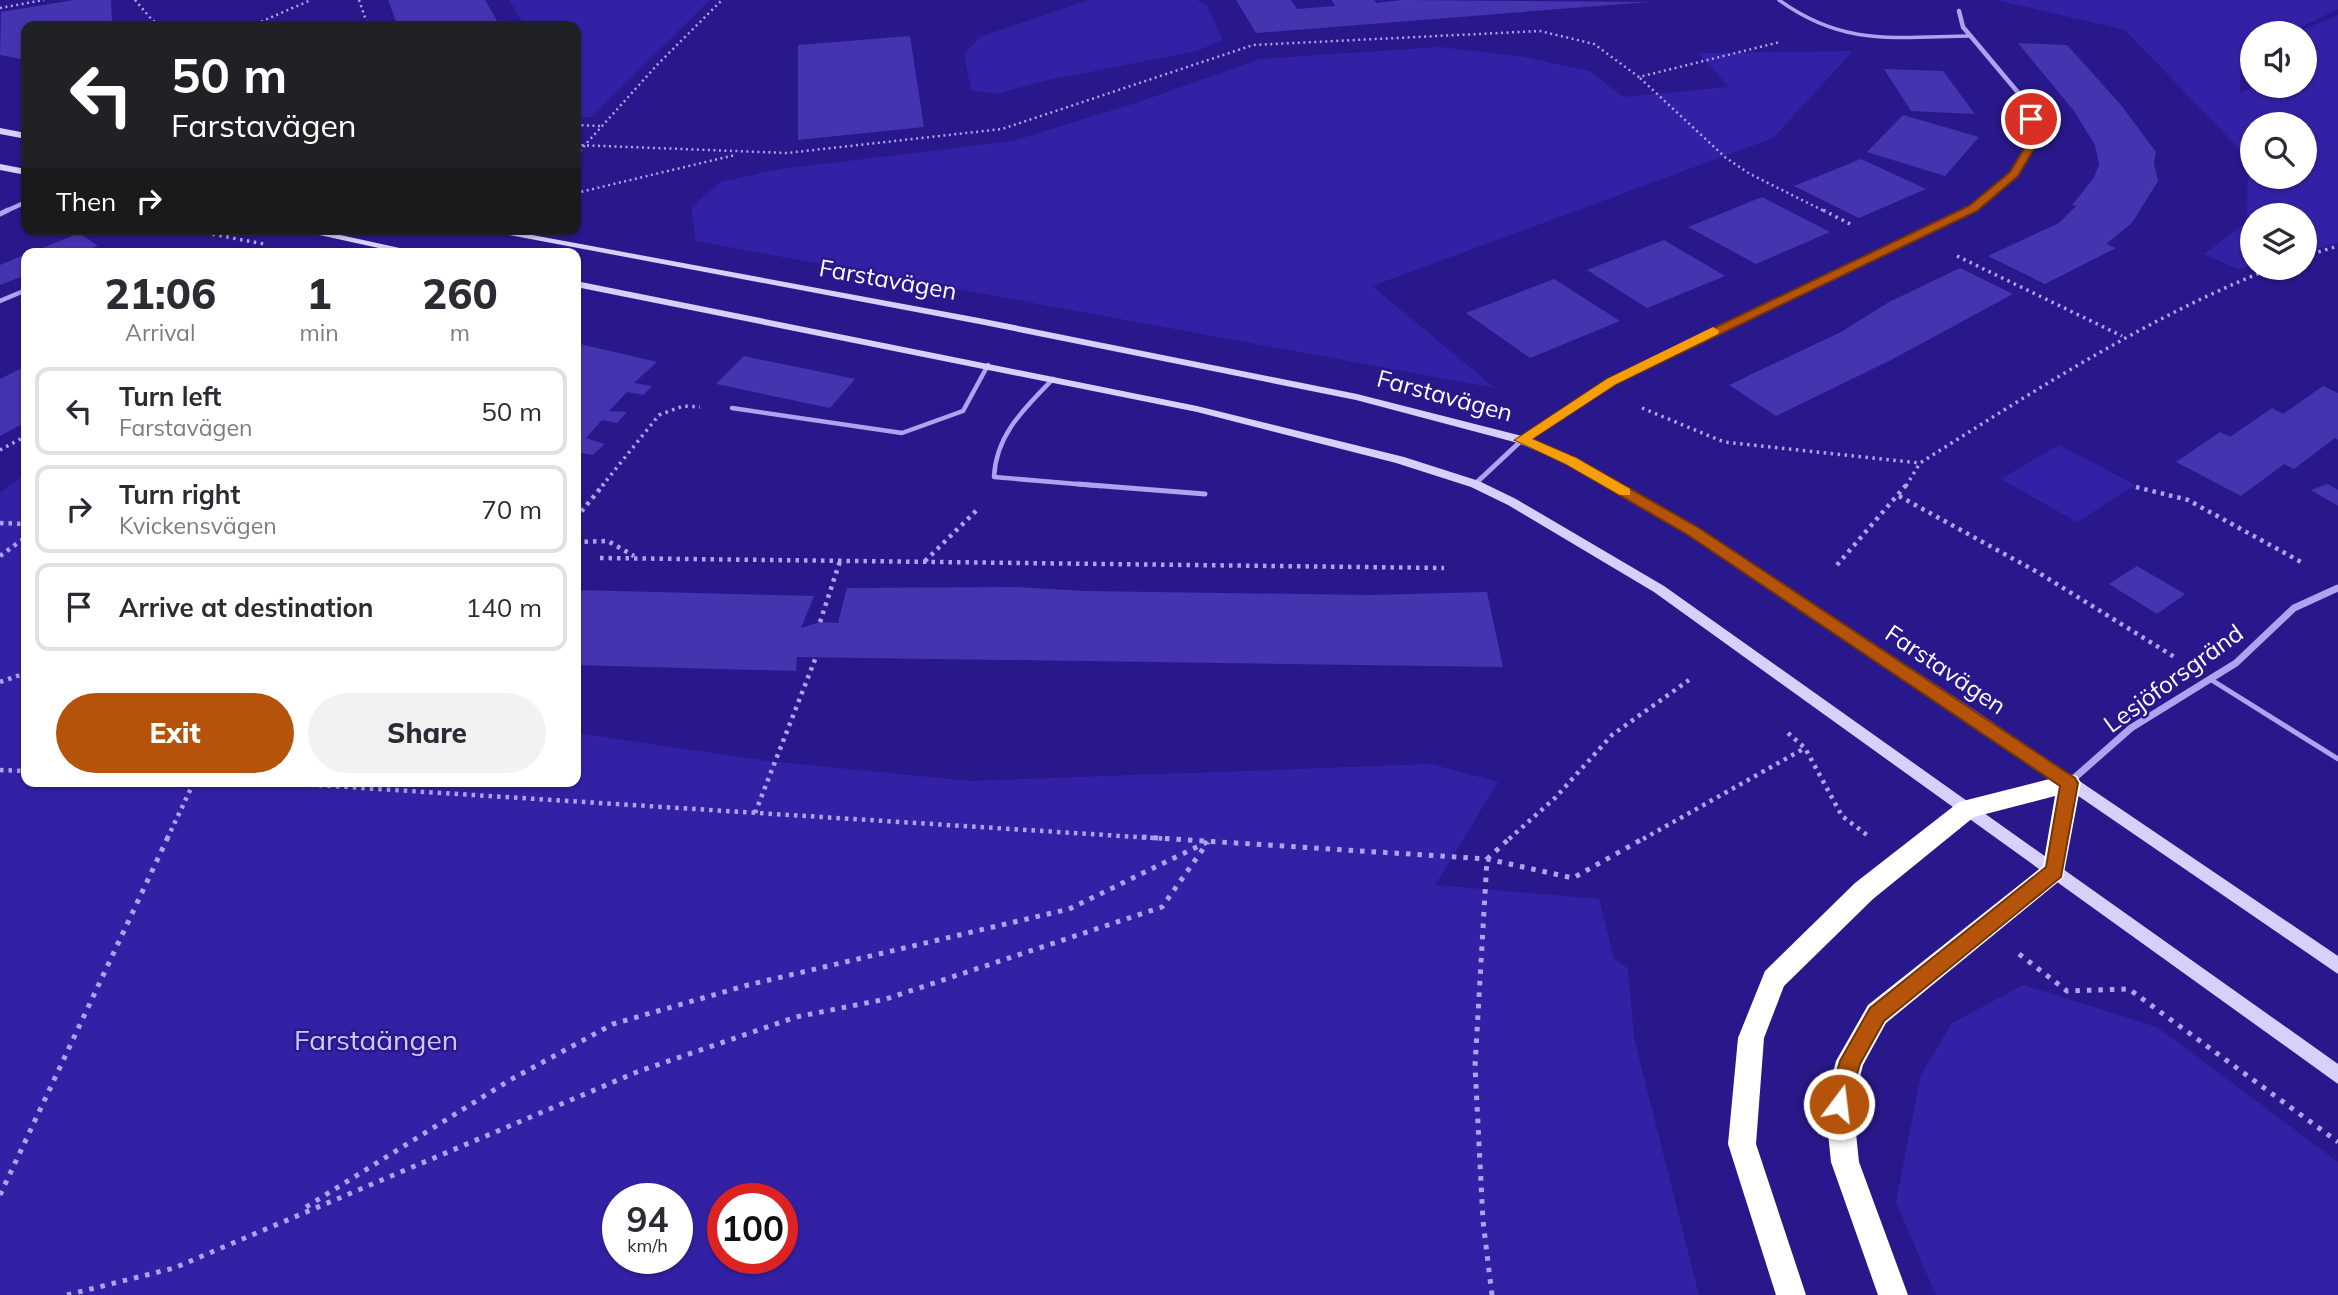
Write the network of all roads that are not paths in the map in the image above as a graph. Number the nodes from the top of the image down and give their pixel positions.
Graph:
1 (1779, 0) edge
2 (1959, 11) dead end
3 (1971, 36) junction
4 (0, 131) edge
5 (21, 135) edge
6 (0, 167) edge
7 (21, 171) edge
8 (21, 204) edge
9 (0, 215) edge
10 (327, 235) edge
11 (515, 235) edge
12 (392, 248) edge
13 (581, 285) edge
14 (21, 292) edge
15 (0, 300) edge
16 (989, 365) junction
17 (1053, 379) junction
18 (732, 408) road end
19 (1521, 440) junction
20 (1475, 484) junction
21 (1205, 494) dead end
22 (2338, 588) edge
23 (2210, 679) junction
24 (2338, 760) edge
25 (2069, 783) junction
26 (1967, 809) junction
27 (2054, 871) junction
28 (2338, 966) edge
29 (2338, 1075) edge
30 (1791, 1295) edge
31 (1893, 1295) edge

1 - 3 lane
2 - 3 street
3 - 19 street
4 - 5 street
6 - 7 street
8 - 9 street
10 - 12 street
11 - 19 street, Farstavägen
13 - 16 street
14 - 15 lane
16 - 17 street
16 - 18 lane
17 - 20 street
17 - 21 lane
19 - 20 street
19 - 25 street, Farstavägen
20 - 26 street
22 - 23 street, Lesjöforsgränd
23 - 24 lane
23 - 25 street, Lesjöforsgränd
25 - 26 highway
25 - 27 highway
25 - 28 street, Farstavägen
26 - 27 street
26 - 30 highway
27 - 29 street
27 - 31 highway

